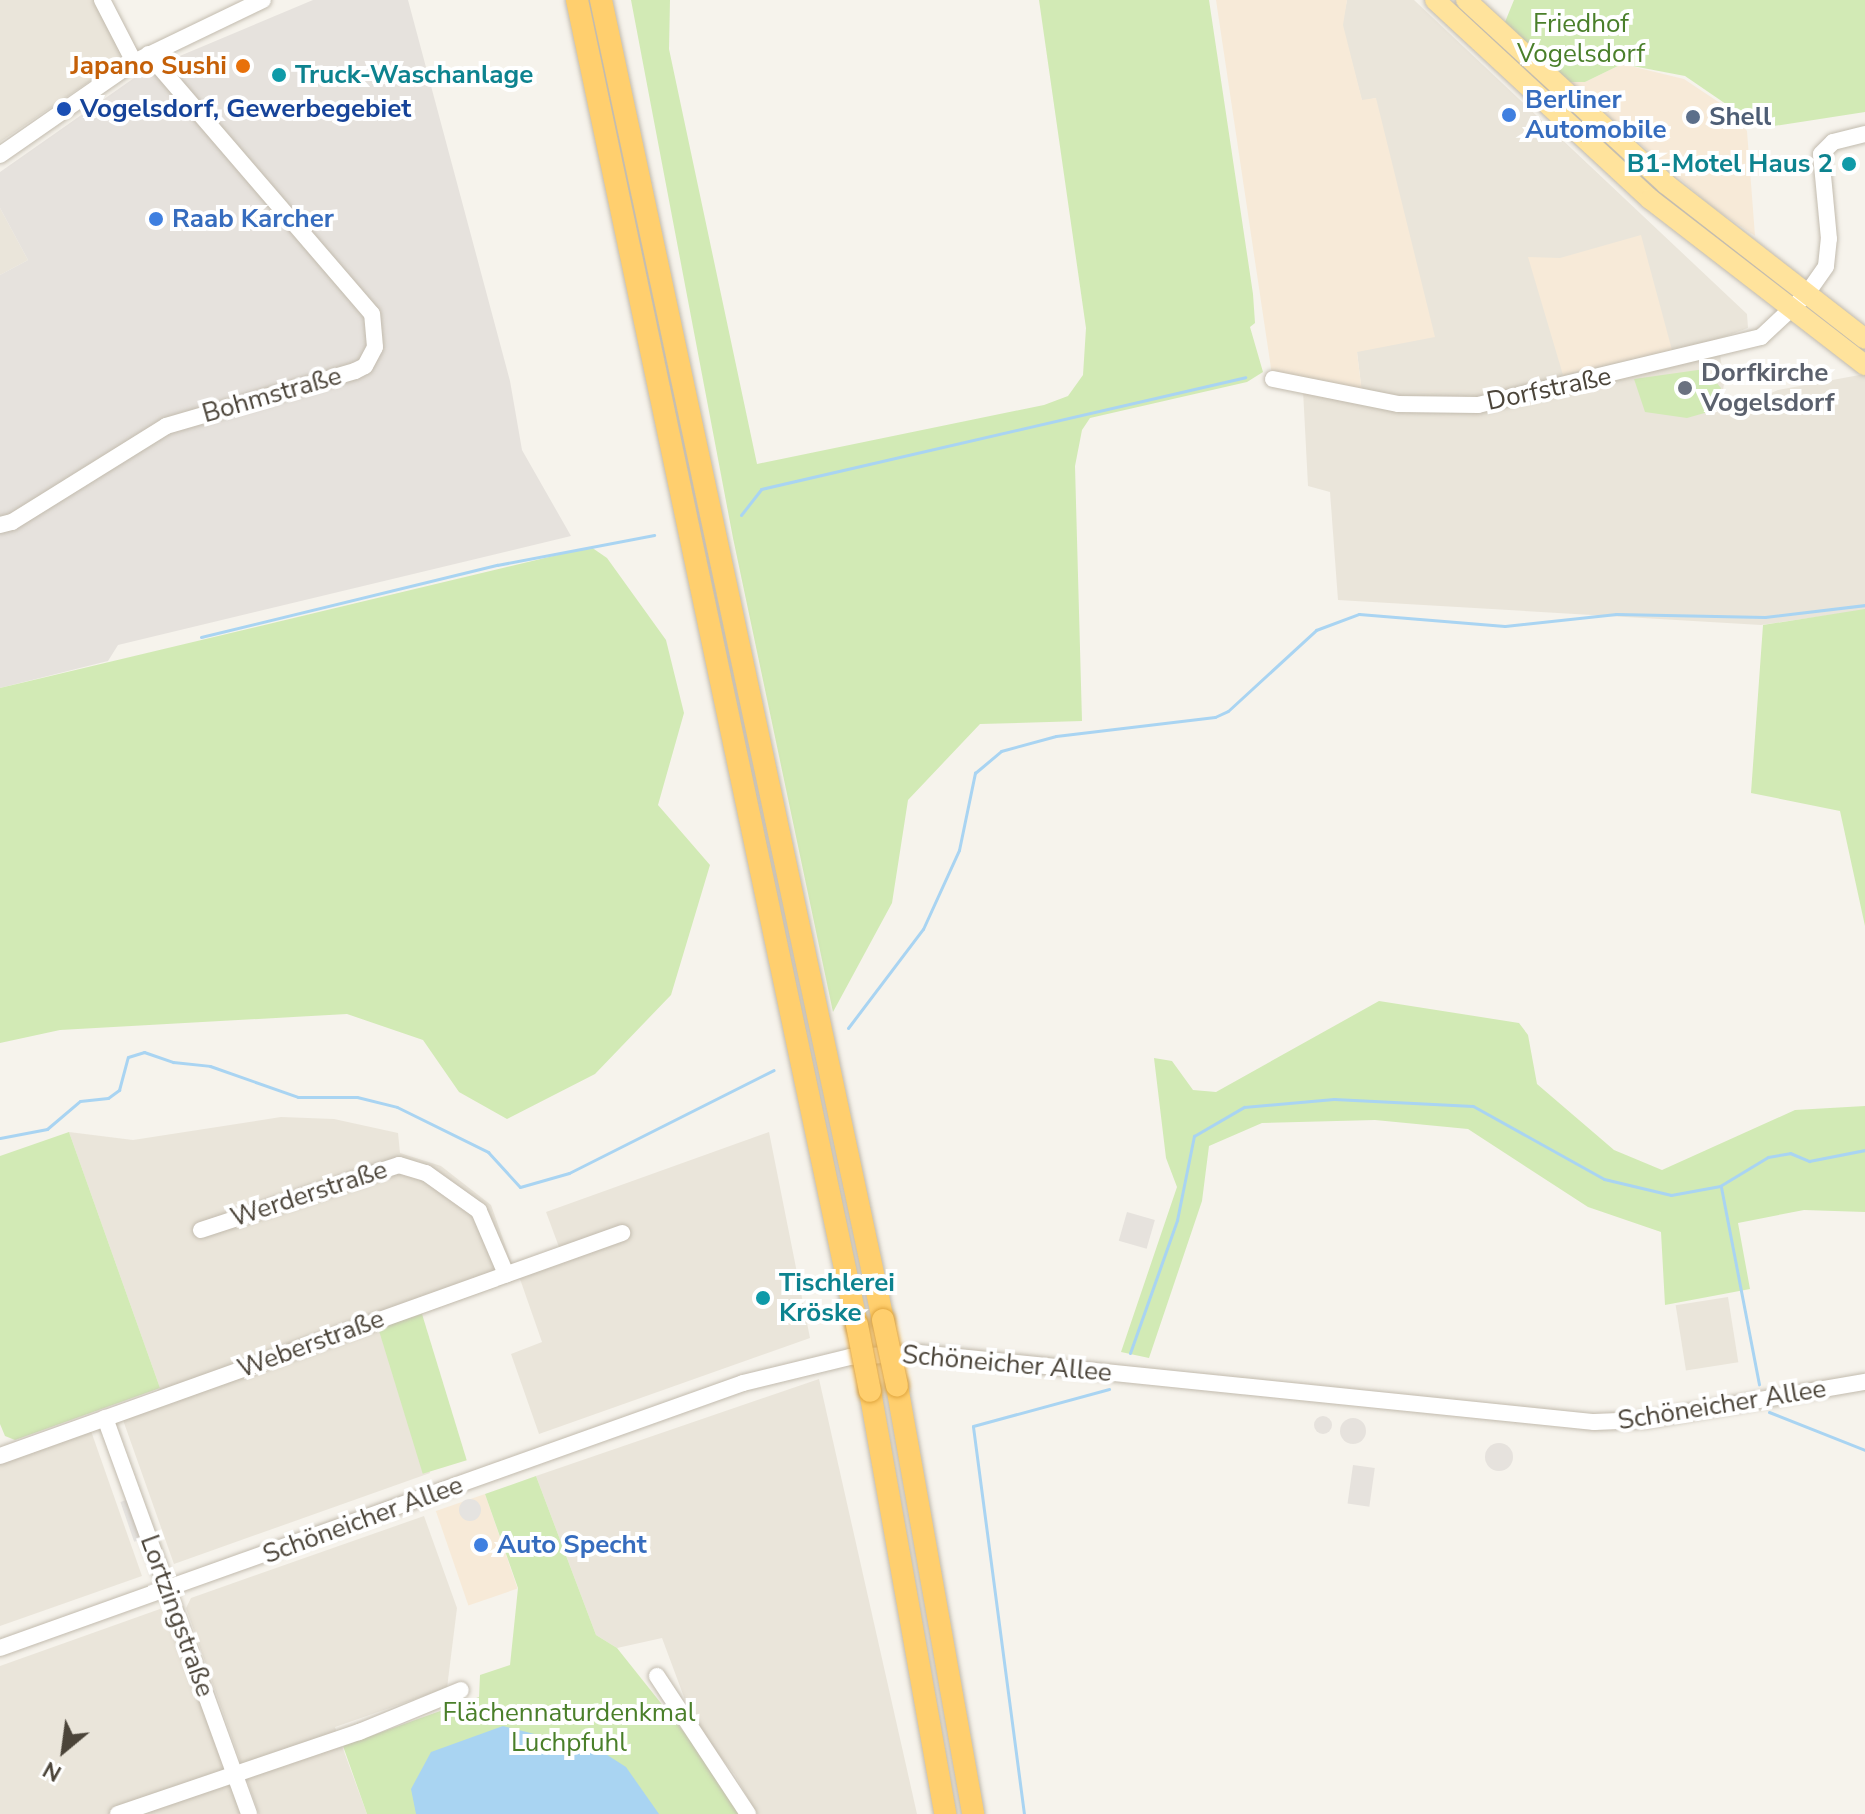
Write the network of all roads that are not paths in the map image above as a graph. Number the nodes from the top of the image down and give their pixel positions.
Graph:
1 (102, 0) edge
2 (263, 0) edge
3 (562, 0) edge
4 (577, 0) edge
5 (601, 0) edge
6 (616, 0) edge
7 (1435, 0) edge
8 (1466, 0) edge
9 (141, 58) junction
10 (619, 85) junction
11 (596, 92) junction
12 (1865, 134) edge
13 (0, 155) edge
14 (1806, 295) junction
15 (1791, 312) junction
16 (1865, 339) edge
17 (1865, 365) edge
18 (1273, 379) dead end
19 (0, 525) edge
20 (201, 1230) dead end
21 (622, 1233) dead end
22 (506, 1274) junction
23 (1865, 1382) edge
24 (105, 1418) junction
25 (0, 1456) edge
26 (167, 1591) junction
27 (0, 1648) edge
28 (657, 1676) dead end
29 (461, 1690) dead end
30 (234, 1774) junction
31 (118, 1814) edge
32 (249, 1814) edge
33 (748, 1814) edge
34 (945, 1814) edge
35 (973, 1814) edge

1 - 9 street, Bohmstraße
2 - 9 street
3 - 11 highway
4 - 11 highway
5 - 10 highway
6 - 10 highway
7 - 15 main road
8 - 14 main road
9 - 13 street
9 - 19 street, Bohmstraße
10 - 35 highway, bridge
11 - 34 highway, bridge
12 - 14 street, Dorfstraße
14 - 15 street, Dorfstraße
14 - 16 main road
15 - 17 main road
15 - 18 street, Dorfstraße
20 - 22 street, Werderstraße
21 - 22 street, Weberstraße
22 - 24 street, Weberstraße
23 - 26 street, Schöneicher Allee
24 - 25 street, Weberstraße
24 - 26 street, Lortzingstraße
26 - 27 street, Schöneicher Allee
26 - 30 street, Lortzingstraße
28 - 33 street
29 - 30 street
30 - 31 street
30 - 32 street, Lortzingstraße

